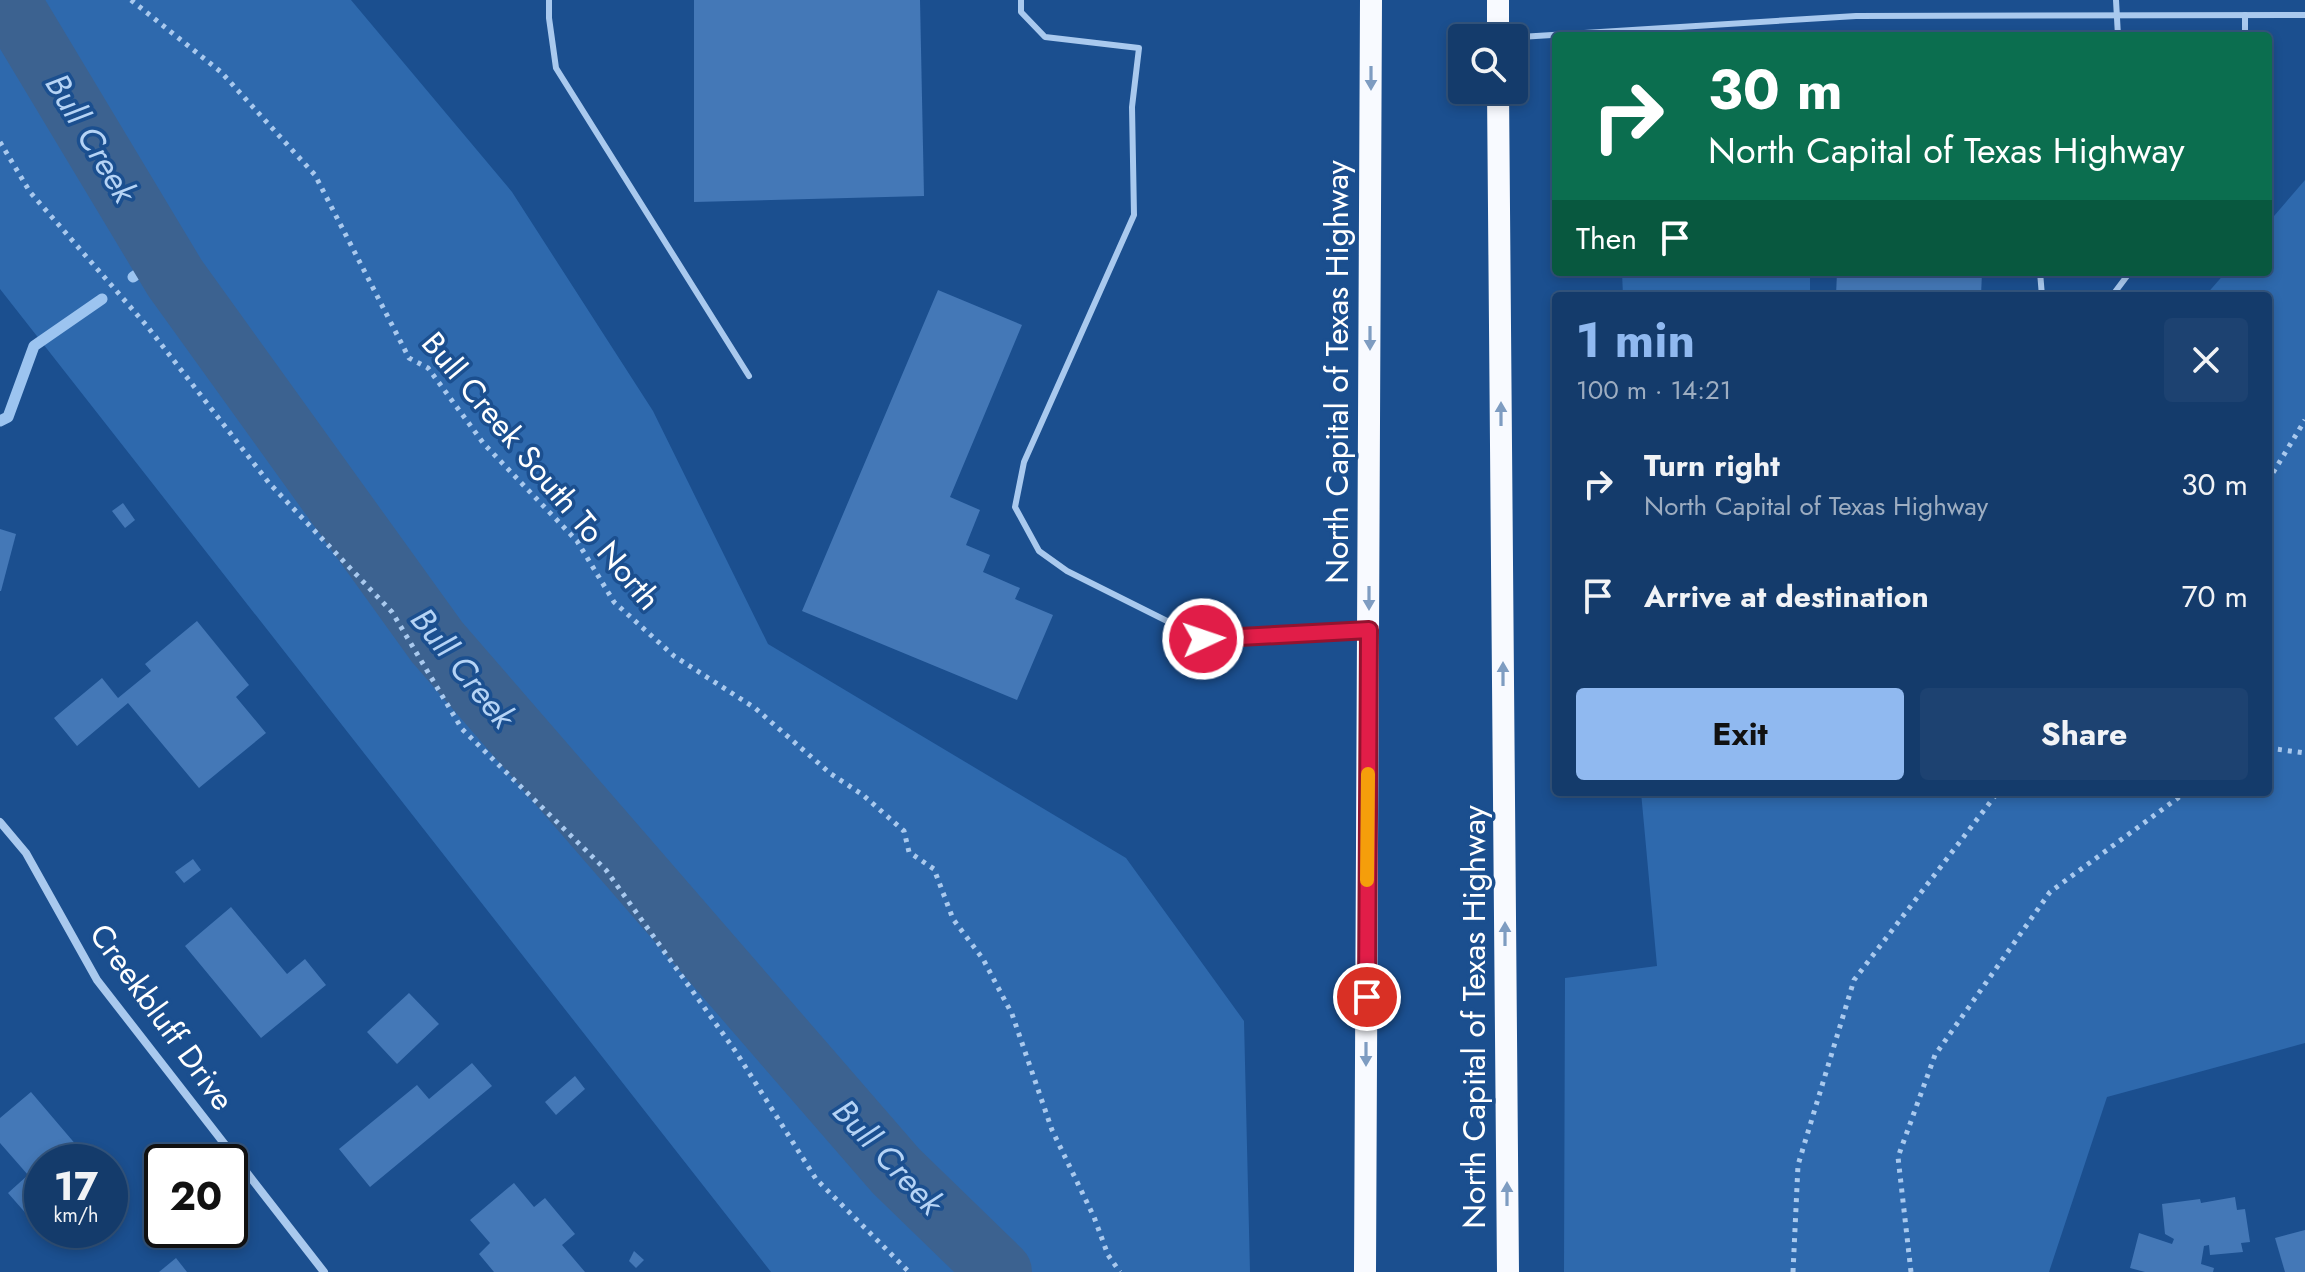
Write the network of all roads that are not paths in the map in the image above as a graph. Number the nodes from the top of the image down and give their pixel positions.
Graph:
1 (549, 0) edge
2 (1021, 0) edge
3 (1371, 0) edge
4 (1498, 0) edge
5 (2116, 0) edge
6 (2245, 15) junction
7 (2305, 15) edge
8 (2116, 16) junction
9 (1499, 24) edge
10 (1597, 32) edge
11 (2118, 32) edge
12 (2245, 32) edge
13 (1552, 35) edge
14 (1528, 36) edge
15 (1498, 104) edge
16 (749, 376) dead end
17 (1369, 630) junction
18 (0, 822) edge
19 (324, 1272) edge
20 (1365, 1272) edge
21 (1508, 1272) edge

1 - 16 lane
2 - 17 lane
3 -> 17 highway, North Capital of Texas Highway
4 - 9 highway
5 - 8 lane
6 - 7 lane
6 - 8 lane
6 - 12 lane
8 - 10 lane
8 - 11 lane
13 - 14 lane
21 -> 15 highway, North Capital of Texas Highway
17 -> 20 highway, North Capital of Texas Highway
18 - 19 street, Creekbluff Drive

